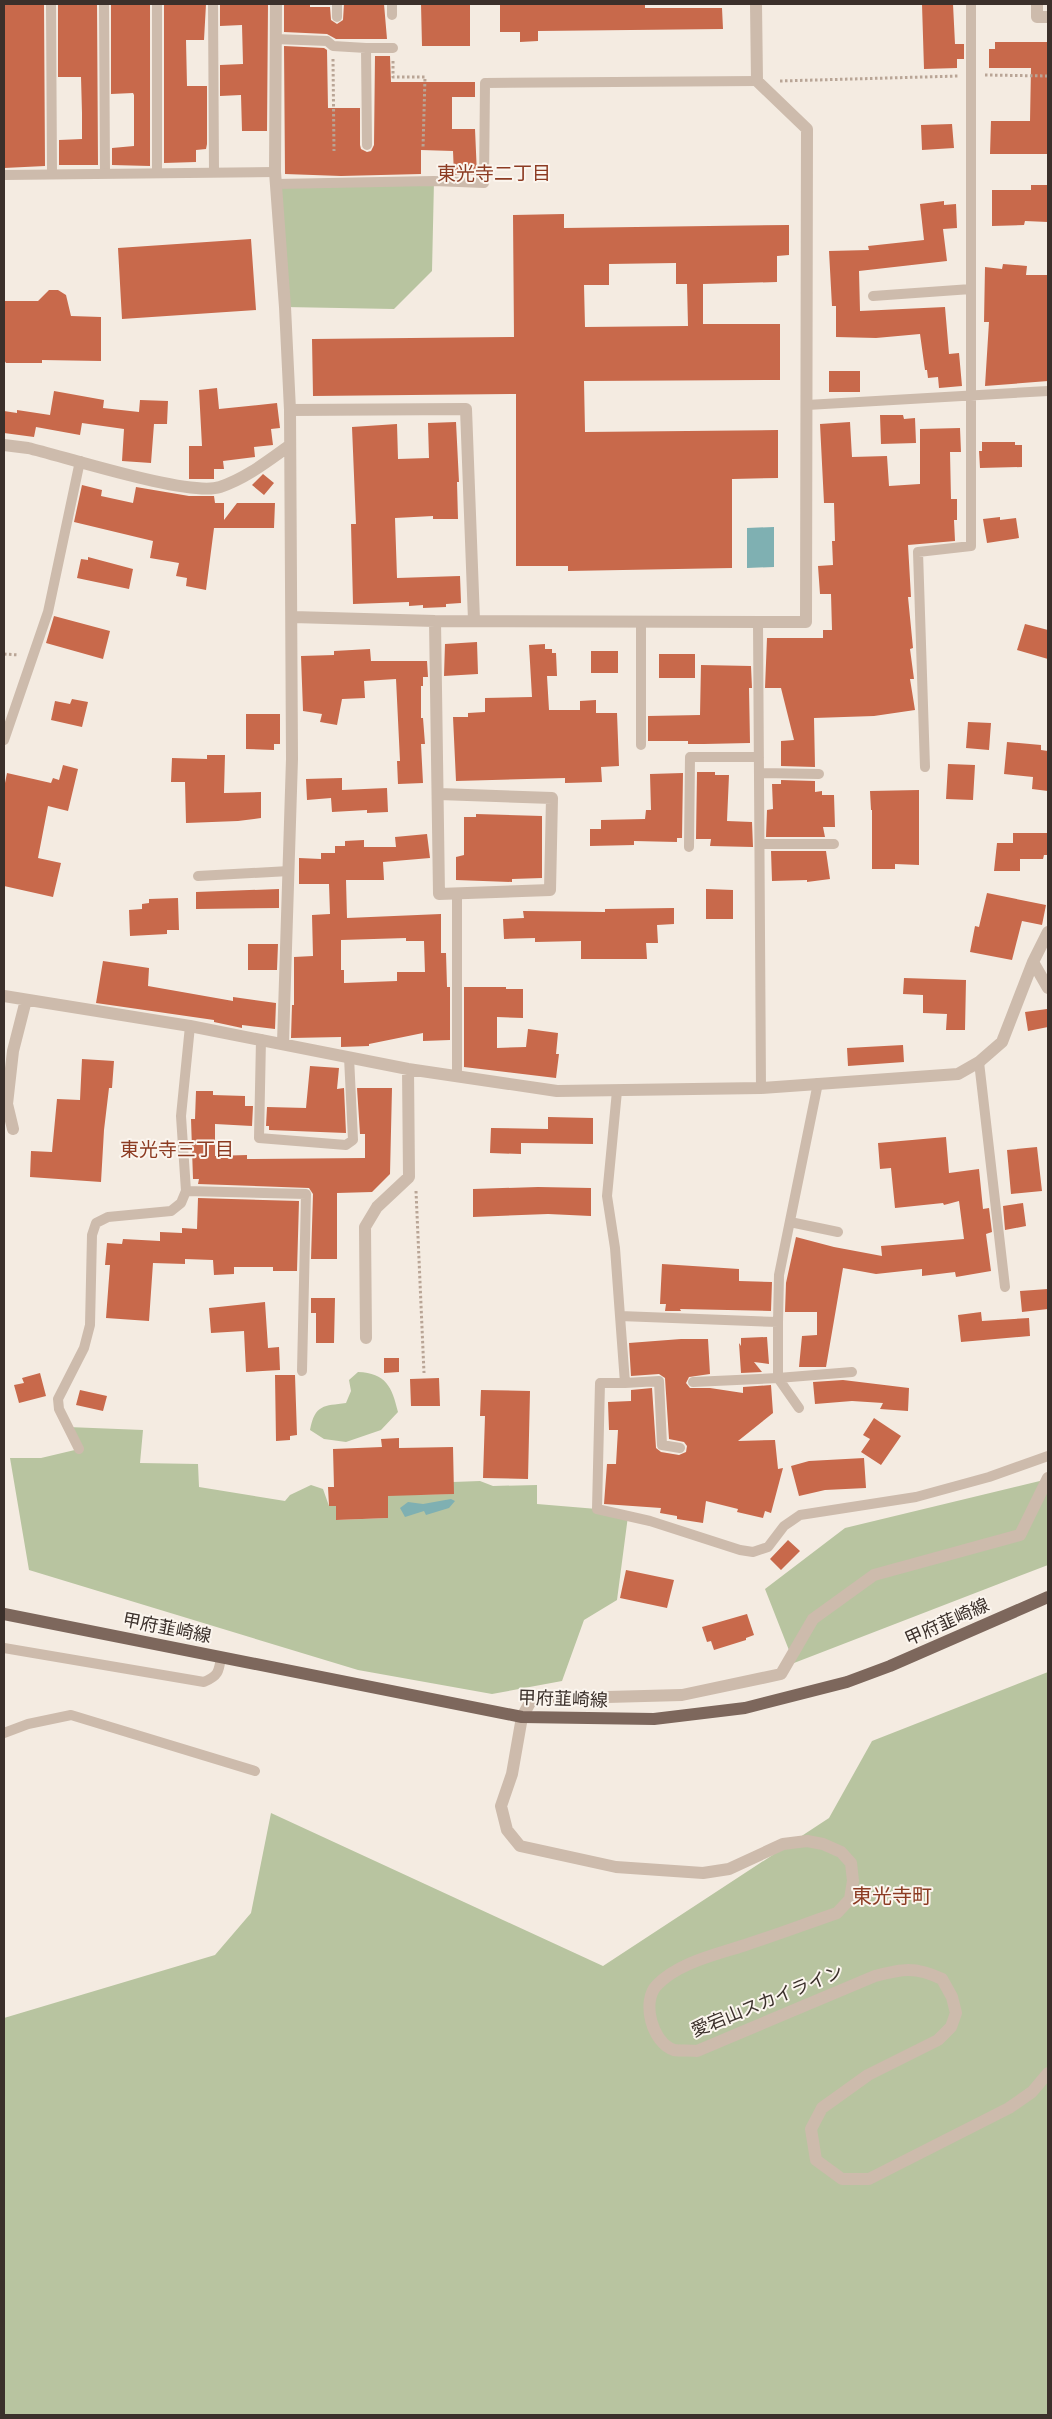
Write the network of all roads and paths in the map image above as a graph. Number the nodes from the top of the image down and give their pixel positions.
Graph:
1 (51, 4) edge
2 (104, 4) edge
3 (157, 4) edge
4 (213, 4) edge
5 (276, 4) edge
6 (337, 4) edge
7 (392, 4) edge
8 (756, 4) edge
9 (971, 4) edge
10 (1037, 4) edge
11 (392, 15) dead end
12 (337, 17) dead end
13 (1048, 17) edge
14 (275, 40) junction
15 (333, 46) junction
16 (366, 48) junction
17 (393, 48) joint
18 (971, 76) junction
19 (1048, 76) edge
20 (757, 81) junction
21 (367, 145) dead end
22 (423, 148) dead end
23 (334, 152) dead end
24 (157, 172) junction
25 (214, 172) junction
26 (52, 173) junction
27 (105, 173) junction
28 (4, 175) edge
29 (276, 178) junction
30 (971, 289) junction
31 (873, 296) dead end
32 (1048, 390) edge
33 (971, 396) junction
34 (808, 405) junction
35 (290, 410) junction
36 (4, 445) edge
37 (289, 446) junction
38 (80, 461) junction
39 (293, 617) junction
40 (474, 620) junction
41 (435, 621) junction
42 (641, 622) junction
43 (758, 623) junction
44 (4, 740) edge
45 (641, 745) dead end
46 (759, 756) junction
47 (925, 767) dead end
48 (760, 773) junction
49 (819, 774) dead end
50 (438, 794) junction
51 (760, 844) junction
52 (834, 844) dead end
53 (689, 847) dead end
54 (289, 871) junction
55 (198, 876) dead end
56 (457, 893) junction
57 (1048, 932) edge
58 (1033, 962) junction
59 (1048, 988) edge
60 (4, 996) edge
61 (26, 1000) junction
62 (190, 1026) junction
63 (261, 1039) junction
64 (284, 1044) junction
65 (350, 1057) junction
66 (979, 1062) junction
67 (408, 1069) junction
68 (457, 1076) junction
69 (818, 1083) junction
70 (760, 1088) junction
71 (617, 1091) junction
72 (13, 1129) dead end
73 (409, 1177) junction
74 (186, 1191) junction
75 (790, 1222) junction
76 (838, 1232) dead end
77 (1005, 1286) dead end
78 (620, 1316) junction
79 (778, 1322) junction
80 (366, 1338) dead end
81 (302, 1371) dead end
82 (852, 1372) dead end
83 (424, 1373) dead end
84 (778, 1378) junction
85 (693, 1382) dead end
86 (625, 1383) junction
87 (798, 1408) dead end
88 (680, 1448) dead end
89 (79, 1449) dead end
90 (1048, 1456) edge
91 (1048, 1478) edge
92 (1048, 1596) edge
93 (4, 1614) edge
94 (4, 1648) edge
95 (221, 1657) junction
96 (522, 1717) junction
97 (4, 1733) edge
98 (255, 1771) dead end
99 (1048, 2073) edge

1 - 26 lane
2 - 27 lane
3 - 24 lane
4 - 25 lane
5 - 14 street
6 - 12 lane
7 - 11 lane
8 - 20 street
9 - 18 lane
10 - 13 street
14 - 15 lane
14 - 29 street
15 - 16 lane
15 - 23 path
16 - 17 lane
16 - 21 lane
17 - 22 path
18 - 19 path
18 - 20 path
18 - 30 lane
20 - 29 lane
20 - 34 street
24 - 25 lane
24 - 27 lane
25 - 29 lane
26 - 27 lane
26 - 28 lane
29 - 35 street
30 - 31 lane
30 - 33 lane
32 - 33 lane
33 - 34 lane
33 - 47 lane
34 - 43 street
35 - 37 street
35 - 40 street
36 - 38 street
37 - 38 street
37 - 39 street
38 - 44 lane
39 - 41 street
39 - 54 street
40 - 41 street
40 - 42 street
41 - 50 street
42 - 43 street
42 - 45 lane
43 - 46 lane
46 - 48 lane
46 - 53 lane
48 - 49 lane
48 - 51 lane
50 - 56 street
50 - 56 street
51 - 52 lane
51 - 70 lane
54 - 55 lane
54 - 64 street
56 - 68 lane
57 - 58 street
58 - 59 street
58 - 66 street
60 - 61 street
61 - 62 street
61 - 72 street
62 - 63 street
62 - 74 lane
63 - 64 street
63 - 65 lane
64 - 65 street
65 - 67 street
66 - 69 street
66 - 77 lane
67 - 68 street
67 - 73 street
68 - 71 street
69 - 70 street
69 - 75 lane
70 - 71 street
71 - 78 lane
73 - 80 street
73 - 83 path
74 - 81 lane
74 - 89 lane
75 - 76 lane
75 - 79 lane
78 - 79 lane
78 - 86 lane
79 - 84 lane
82 - 84 lane
84 - 85 lane
84 - 87 lane
86 - 88 lane
86 - 90 lane
91 - 96 street
92 - 96 main road, 甲府韮崎線
93 - 95 main road, 甲府韮崎線
94 - 95 lane
95 - 96 main road, 甲府韮崎線
96 - 99 street, 愛宕山スカイライン
97 - 98 lane

